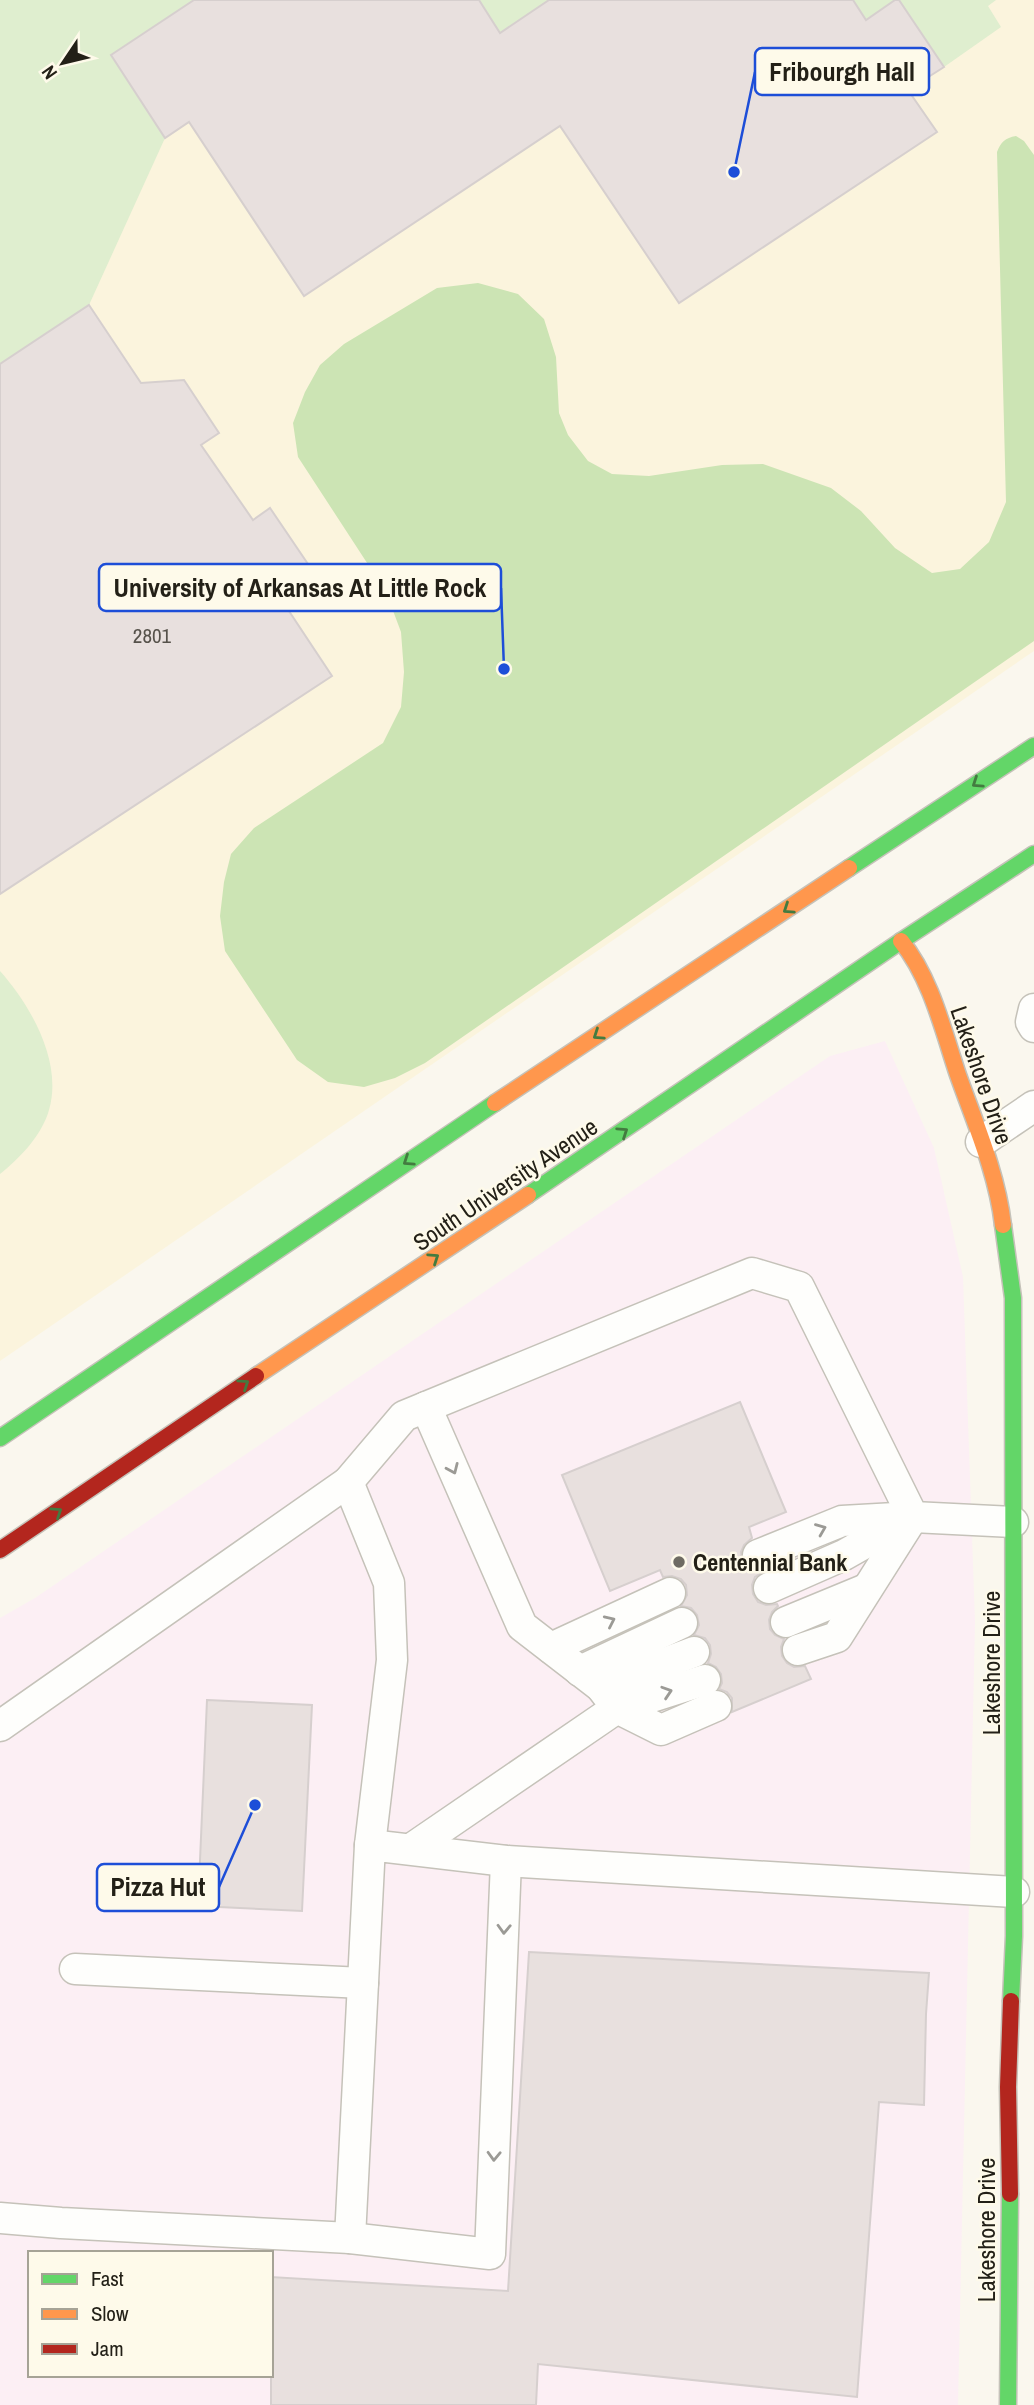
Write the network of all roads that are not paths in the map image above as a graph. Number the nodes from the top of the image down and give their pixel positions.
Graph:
1 (1034, 746) edge
2 (1034, 854) edge
3 (901, 941) junction
4 (1034, 1009) edge
5 (1034, 1027) edge
6 (1034, 1106) edge
7 (981, 1142) junction
8 (426, 1407) junction
9 (0, 1438) edge
10 (348, 1482) junction
11 (913, 1517) junction
12 (1013, 1522) junction
13 (0, 1550) edge
14 (758, 1555) dead end
15 (769, 1588) dead end
16 (866, 1589) junction
17 (670, 1593) dead end
18 (786, 1622) dead end
19 (682, 1623) dead end
20 (1024, 1627) edge
21 (551, 1648) junction
22 (694, 1652) dead end
23 (802, 1659) dead end
24 (599, 1689) junction
25 (711, 1693) dead end
26 (0, 1726) edge
27 (1024, 1734) edge
28 (370, 1845) junction
29 (411, 1849) junction
30 (506, 1861) junction
31 (1014, 1892) junction
32 (75, 1969) dead end
33 (363, 1983) junction
34 (0, 2218) edge
35 (1022, 2227) edge
36 (350, 2238) junction
37 (1008, 2405) edge

1 -> 9 main road
2 - 3 main road, South University Avenue
3 - 7 main road, Lakeshore Drive
13 -> 3 main road, South University Avenue
4 - 5 lane
6 - 7 lane
7 - 12 main road, Lakeshore Drive
8 - 10 lane
8 - 11 lane
8 -> 21 lane
10 - 26 lane
10 - 28 lane
11 - 12 lane
14 -> 11 lane
11 - 15 lane
11 - 16 lane
12 - 20 main road, Lakeshore Drive
16 - 18 lane
16 - 23 lane
21 -> 17 lane
19 - 24 lane
20 - 27 main road, Lakeshore Drive
21 - 24 lane
22 - 24 lane
24 -> 25 lane
24 - 29 lane
27 - 31 main road, Lakeshore Drive
28 - 29 lane
28 - 33 lane
29 - 30 lane
30 - 31 lane
30 -> 36 lane
31 - 35 main road, Lakeshore Drive
32 - 33 lane
33 - 36 lane
34 - 36 lane
35 - 37 main road, Lakeshore Drive

